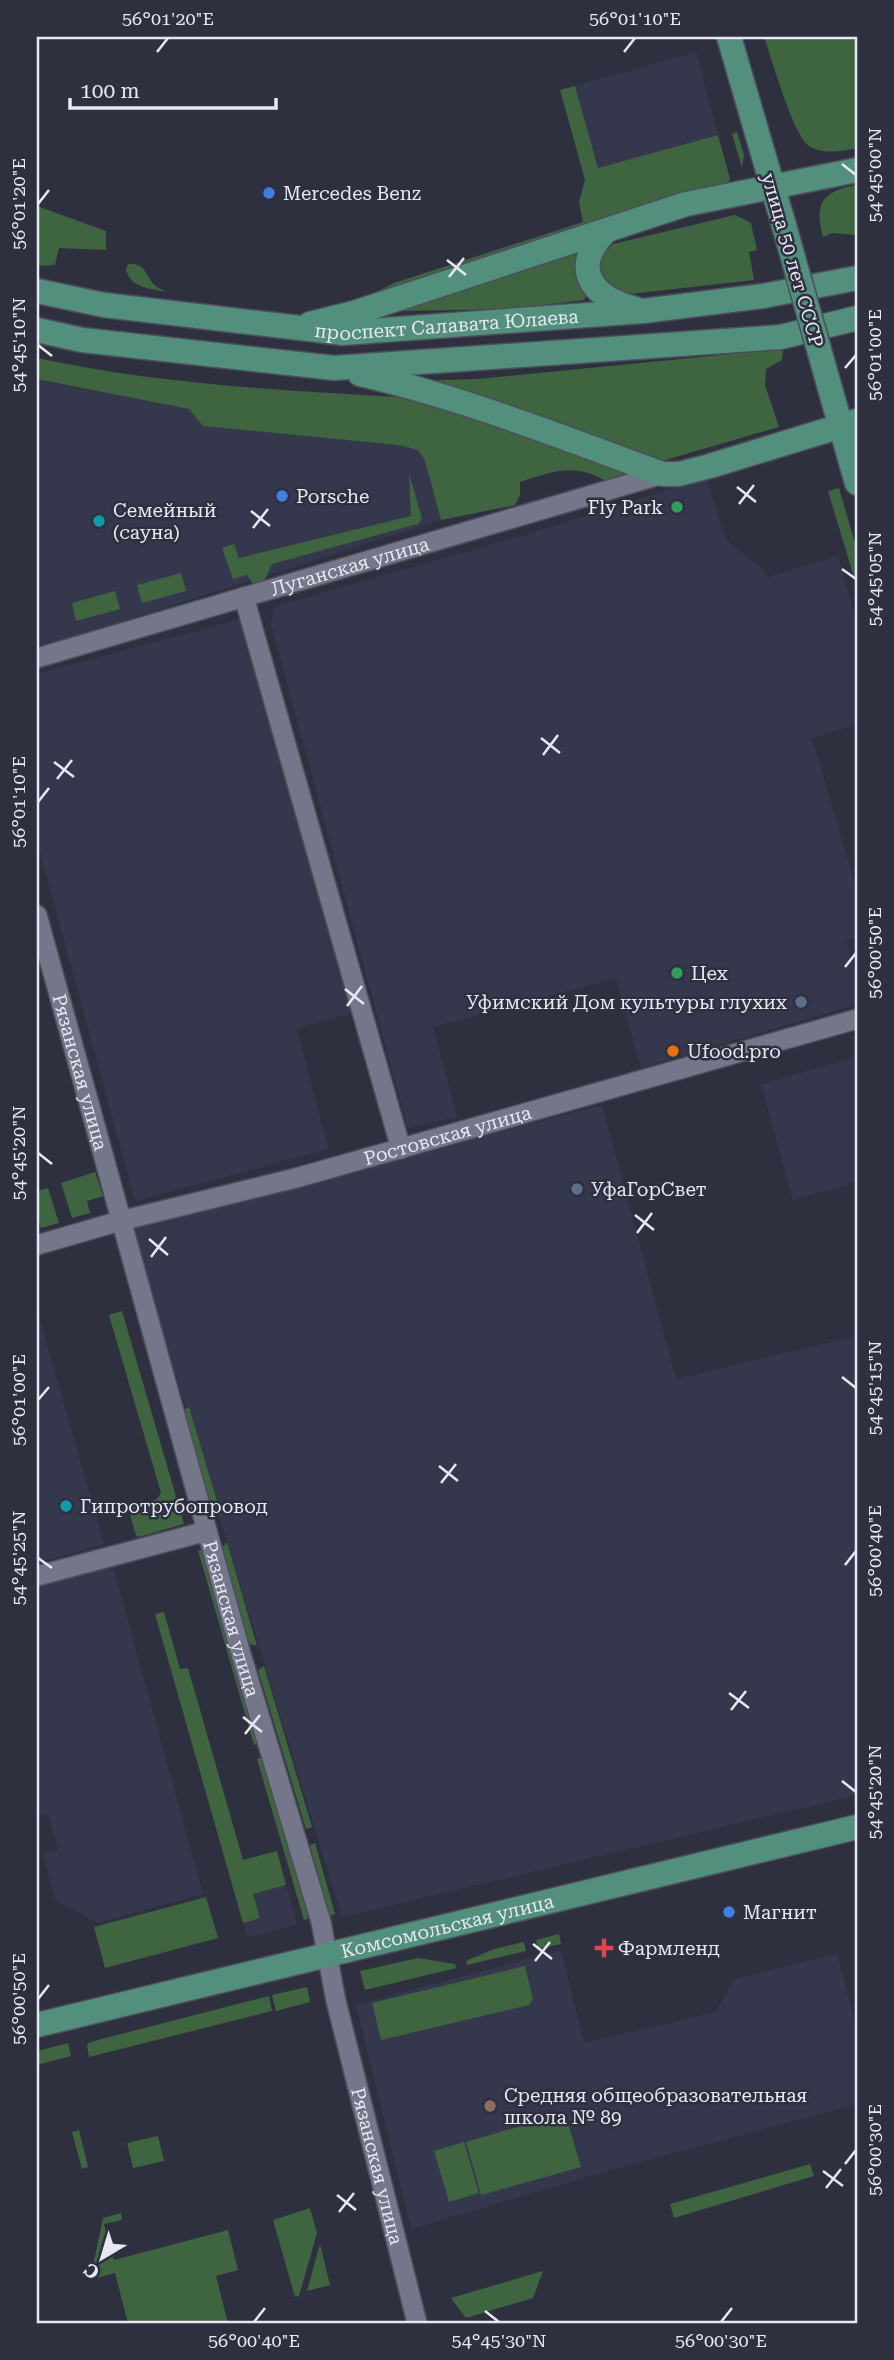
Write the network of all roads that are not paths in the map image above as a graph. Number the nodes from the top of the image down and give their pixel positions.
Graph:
1 (729, 37) edge
2 (857, 170) edge
3 (773, 185) junction
4 (607, 230) junction
5 (857, 278) edge
6 (37, 291) edge
7 (643, 311) junction
8 (857, 318) edge
9 (296, 328) junction
10 (37, 330) edge
11 (334, 368) junction
12 (849, 424) edge
13 (663, 474) junction
14 (857, 483) edge
15 (244, 597) junction
16 (37, 658) edge
17 (37, 915) edge
18 (857, 1019) edge
19 (401, 1149) junction
20 (120, 1221) junction
21 (37, 1245) edge
22 (207, 1531) junction
23 (37, 1576) edge
24 (857, 1827) edge
25 (326, 1954) junction
26 (37, 2025) edge
27 (417, 2323) edge

1 - 3 main road, улица 50 лет СССР
2 - 3 main road
3 - 4 main road
3 - 12 main road, улица 50 лет СССР, bridge
4 - 7 main road
4 - 9 main road
5 - 7 main road, проспект Салавата Юлаева
6 - 9 main road, проспект Салавата Юлаева
7 - 9 main road, проспект Салавата Юлаева
8 - 11 main road, проспект Салавата Юлаева
10 - 11 main road, проспект Салавата Юлаева
11 - 13 main road
12 - 13 main road
12 - 14 main road, улица 50 лет СССР
13 - 15 street, Луганская улица
15 - 16 street, Луганская улица
15 - 19 street
17 - 20 street, Рязанская улица
18 - 19 street, Ростовская улица
19 - 20 street, Ростовская улица
20 - 21 street, Ростовская улица
20 - 22 street, Рязанская улица
22 - 23 street
22 - 25 street, Рязанская улица
24 - 25 main road, Комсомольская улица
25 - 26 main road, Комсомольская улица
25 - 27 street, Рязанская улица

